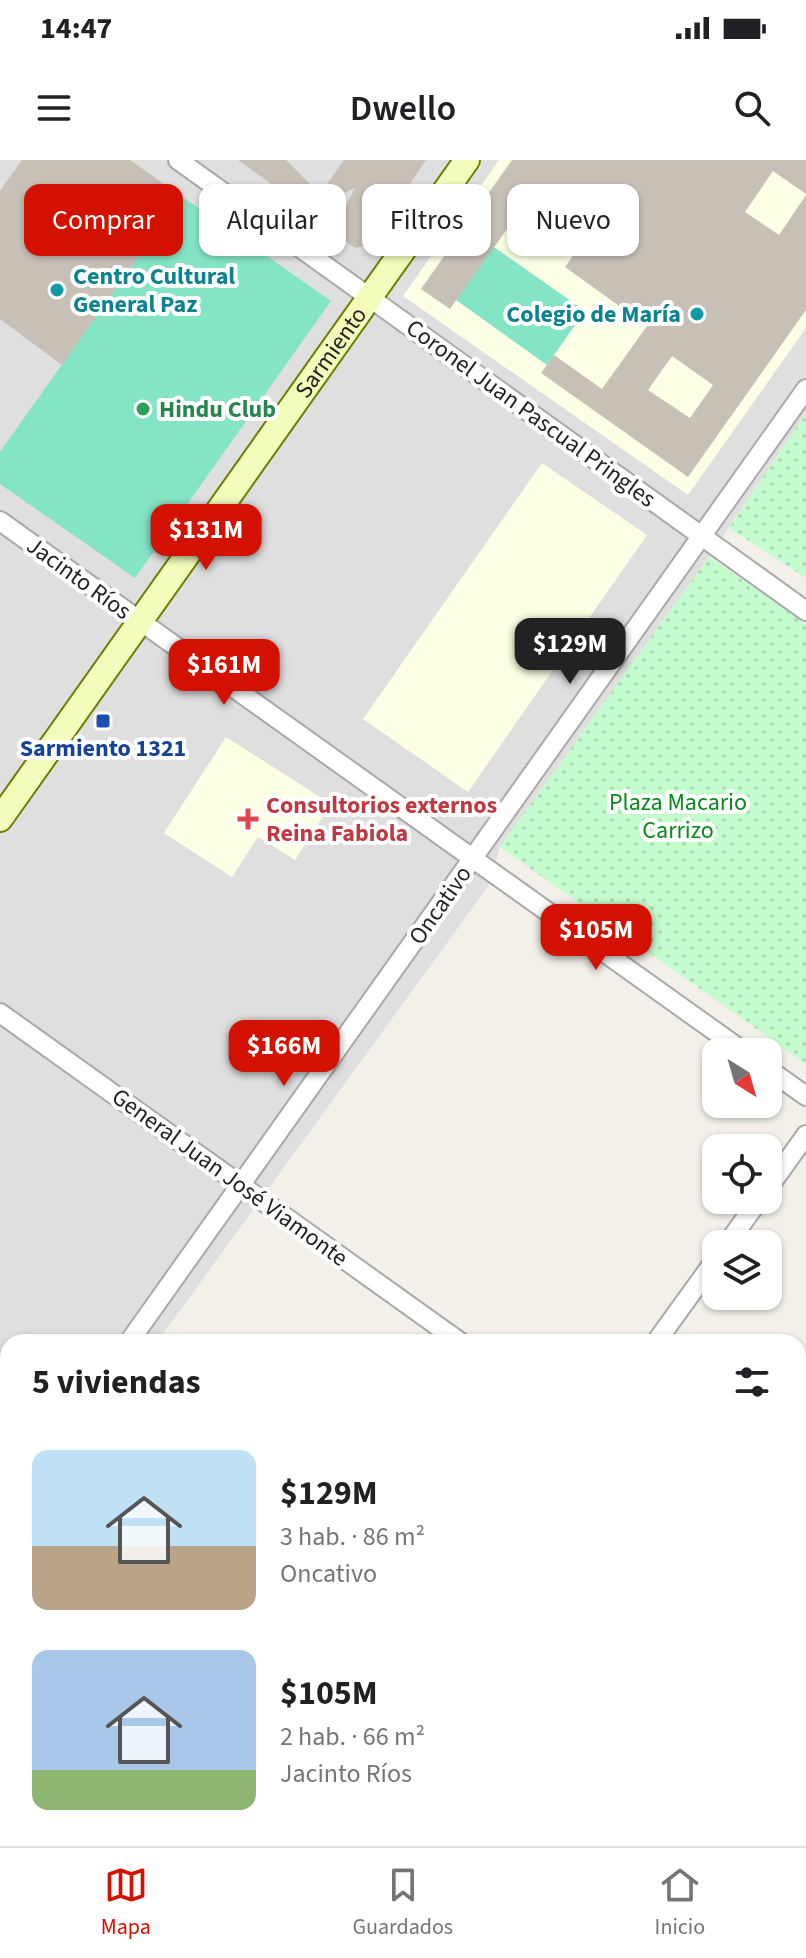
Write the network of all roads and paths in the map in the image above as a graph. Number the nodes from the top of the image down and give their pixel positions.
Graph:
1 (178, 160) edge
2 (467, 160) edge
3 (372, 297) junction
4 (806, 389) edge
5 (0, 521) edge
6 (701, 537) junction
7 (806, 611) edge
8 (141, 622) junction
9 (0, 819) edge
10 (473, 858) junction
11 (0, 1013) edge
12 (724, 1038) edge
13 (782, 1079) edge
14 (806, 1096) edge
15 (806, 1135) edge
16 (782, 1168) edge
17 (241, 1184) junction
18 (702, 1278) edge
19 (135, 1334) edge
20 (449, 1334) edge
21 (662, 1334) edge

1 - 3 street, Coronel Juan Pascual Pringles
2 - 3 main road, Sarmiento
3 - 6 street, Coronel Juan Pascual Pringles
3 - 8 main road, Sarmiento
4 - 6 street, Oncativo
5 - 8 street, Jacinto Ríos
6 - 7 street, Coronel Juan Pascual Pringles
6 - 10 street, Oncativo
8 - 9 main road, Sarmiento
8 - 10 street, Jacinto Ríos
10 - 12 street, Jacinto Ríos
10 - 17 street, Oncativo
11 - 17 street, General Juan José Viamonte
13 - 14 street
15 - 16 street
17 - 19 street, Oncativo
17 - 20 street, General Juan José Viamonte
18 - 21 street

